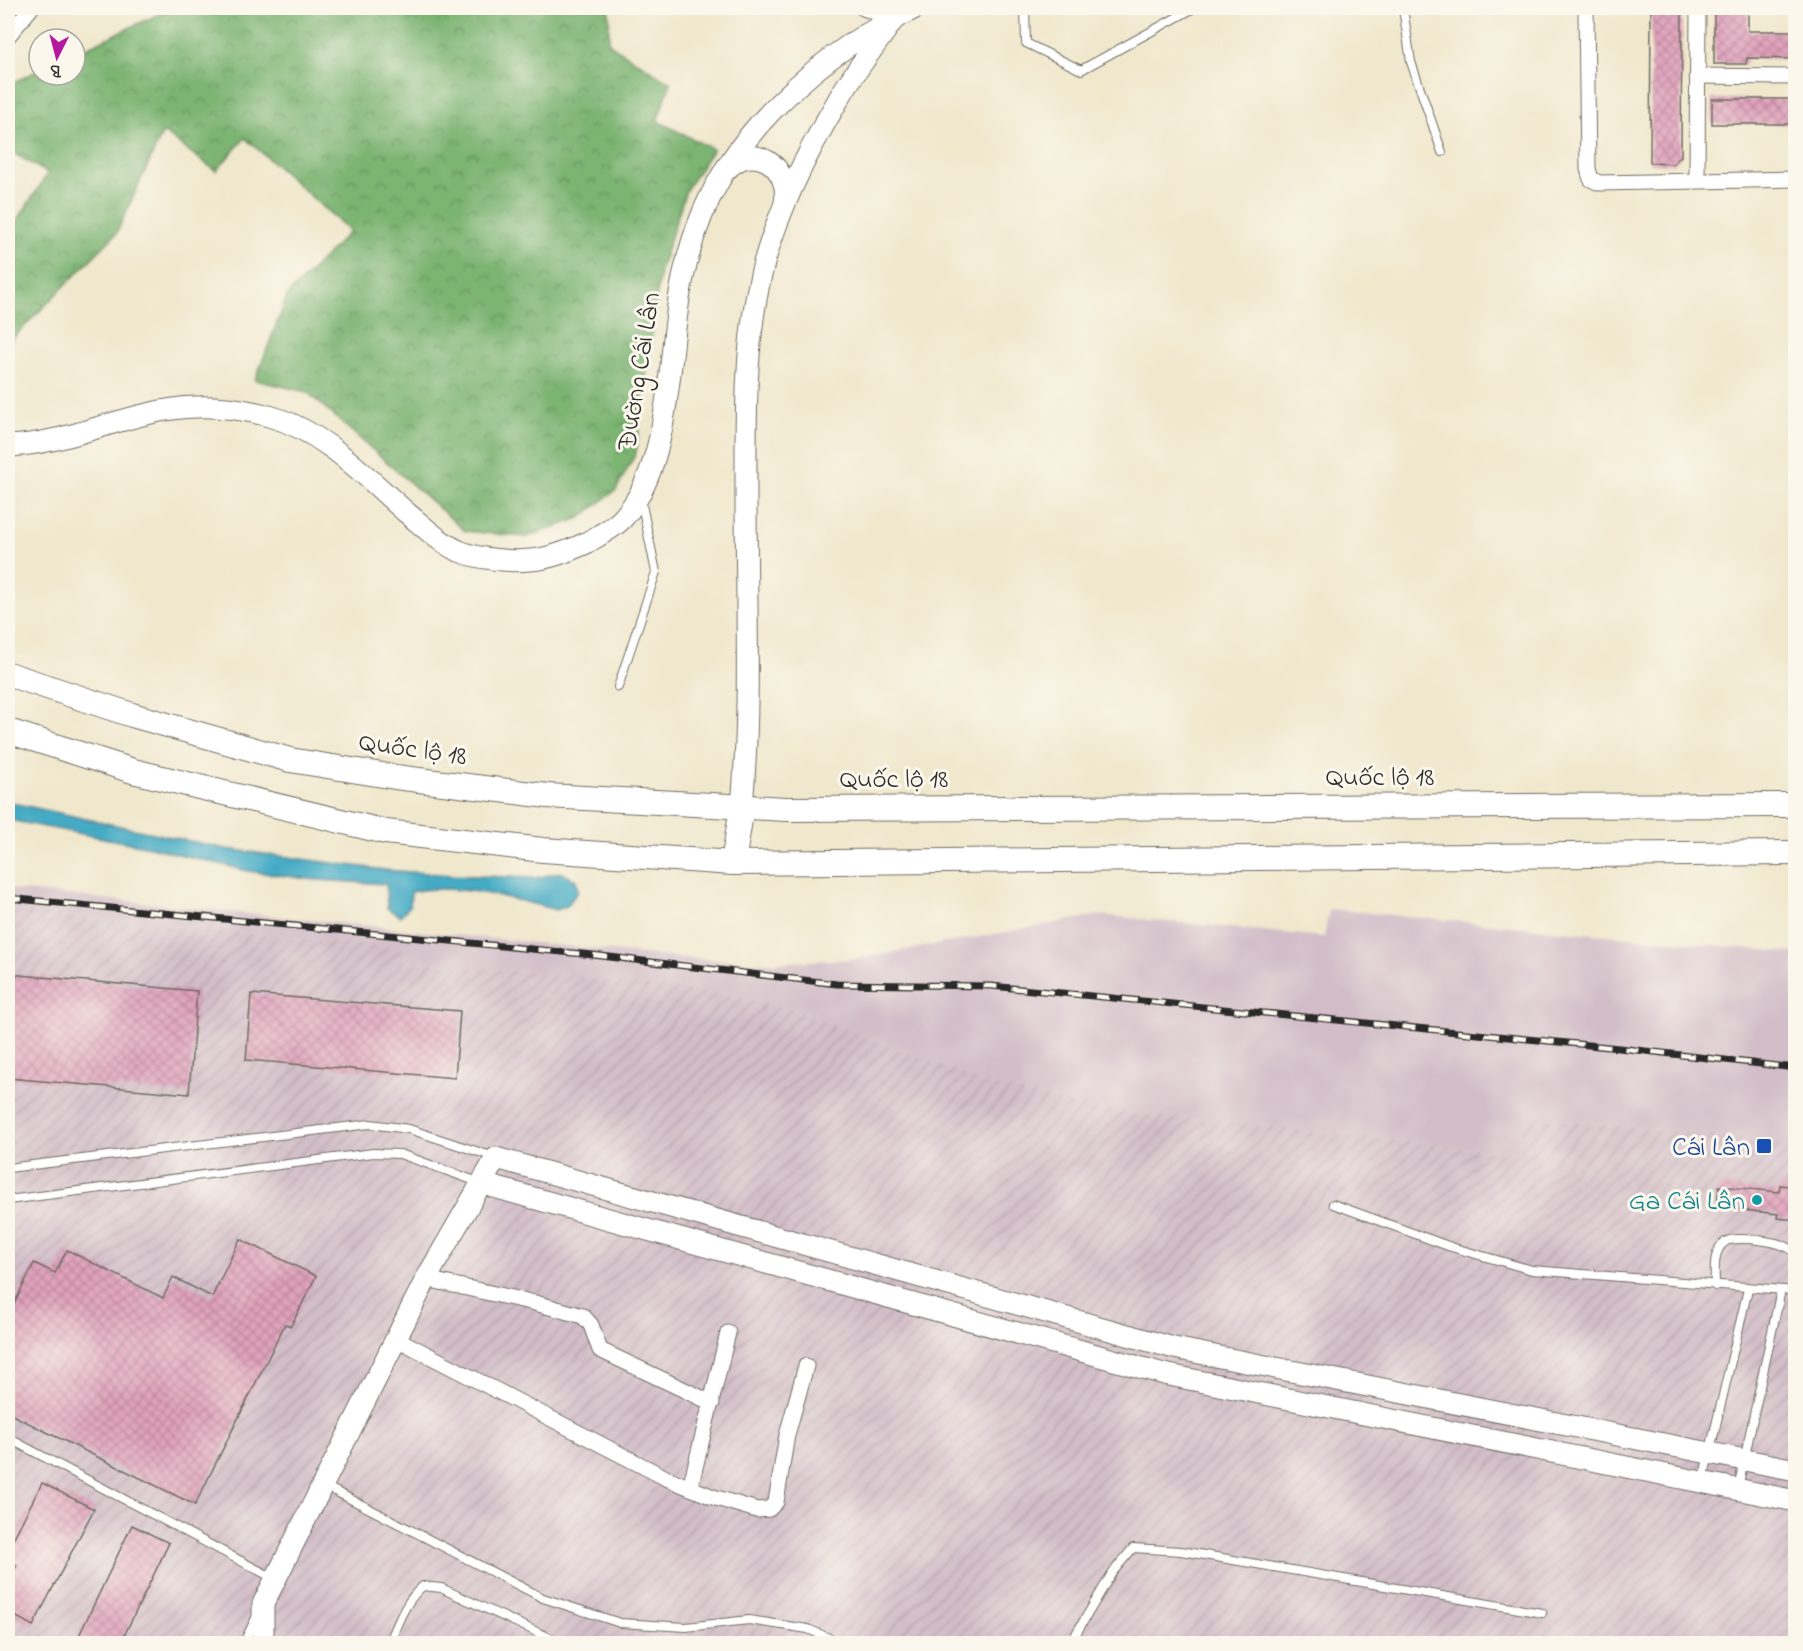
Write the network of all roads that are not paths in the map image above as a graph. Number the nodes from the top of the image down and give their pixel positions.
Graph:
1 (31, 8) edge
2 (863, 8) edge
3 (915, 8) edge
4 (1025, 8) edge
5 (1191, 8) edge
6 (1403, 8) edge
7 (1586, 8) edge
8 (1698, 8) edge
9 (894, 19) junction
10 (8, 36) edge
11 (1697, 76) junction
12 (1796, 77) edge
13 (1442, 152) dead end
14 (720, 177) junction
15 (1796, 179) edge
16 (1697, 180) junction
17 (784, 211) junction
18 (8, 446) edge
19 (640, 492) junction
20 (8, 674) edge
21 (618, 687) dead end
22 (8, 731) edge
23 (1796, 805) edge
24 (742, 807) junction
25 (1796, 853) edge
26 (733, 863) junction
27 (496, 1158) junction
28 (8, 1168) edge
29 (483, 1184) junction
30 (8, 1200) edge
31 (1333, 1204) dead end
32 (426, 1279) junction
33 (1714, 1286) junction
34 (1748, 1289) junction
35 (1781, 1290) junction
36 (1795, 1291) edge
37 (728, 1333) dead end
38 (397, 1339) junction
39 (806, 1366) dead end
40 (712, 1403) junction
41 (8, 1438) edge
42 (1710, 1453) junction
43 (1744, 1460) junction
44 (1796, 1470) edge
45 (1702, 1483) junction
46 (323, 1486) junction
47 (690, 1488) junction
48 (1737, 1491) junction
49 (1796, 1501) edge
50 (276, 1580) junction
51 (263, 1605) junction
52 (1542, 1613) dead end
53 (243, 1644) edge
54 (263, 1644) edge
55 (389, 1644) edge
56 (563, 1644) edge
57 (843, 1644) edge
58 (1070, 1644) edge

1 - 10 street
2 - 9 street
3 - 9 main road, Đường Cái Lân
4 - 5 lane
6 - 13 lane
7 - 16 street
8 - 11 street
9 - 14 main road, Đường Cái Lân
9 - 17 main road
11 - 12 street
11 - 16 street
14 - 17 main road
14 - 19 main road, Đường Cái Lân
15 - 16 street
17 - 24 main road
18 - 19 main road, Đường Cái Lân
19 - 21 lane
20 - 24 main road, Quốc lộ 18
22 - 26 main road
23 - 24 main road, Quốc lộ 18
24 - 26 main road
25 - 26 main road
27 - 28 lane
27 - 29 main road
27 - 42 main road
29 - 30 lane
29 - 32 main road
29 - 45 main road
31 - 33 lane
32 - 38 main road
32 - 40 street
33 - 34 lane
33 - 36 lane
34 - 35 lane
34 - 42 lane
35 - 36 lane
35 - 43 lane
37 - 40 street
38 - 46 main road
38 - 47 street
39 - 47 street
40 - 47 street
41 - 50 lane
42 - 43 main road
42 - 45 lane
43 - 44 main road
43 - 48 lane
45 - 48 main road
46 - 50 main road
46 - 57 lane
48 - 49 main road
50 - 51 main road
51 - 53 lane
51 - 54 main road
52 - 58 lane
55 - 56 lane

